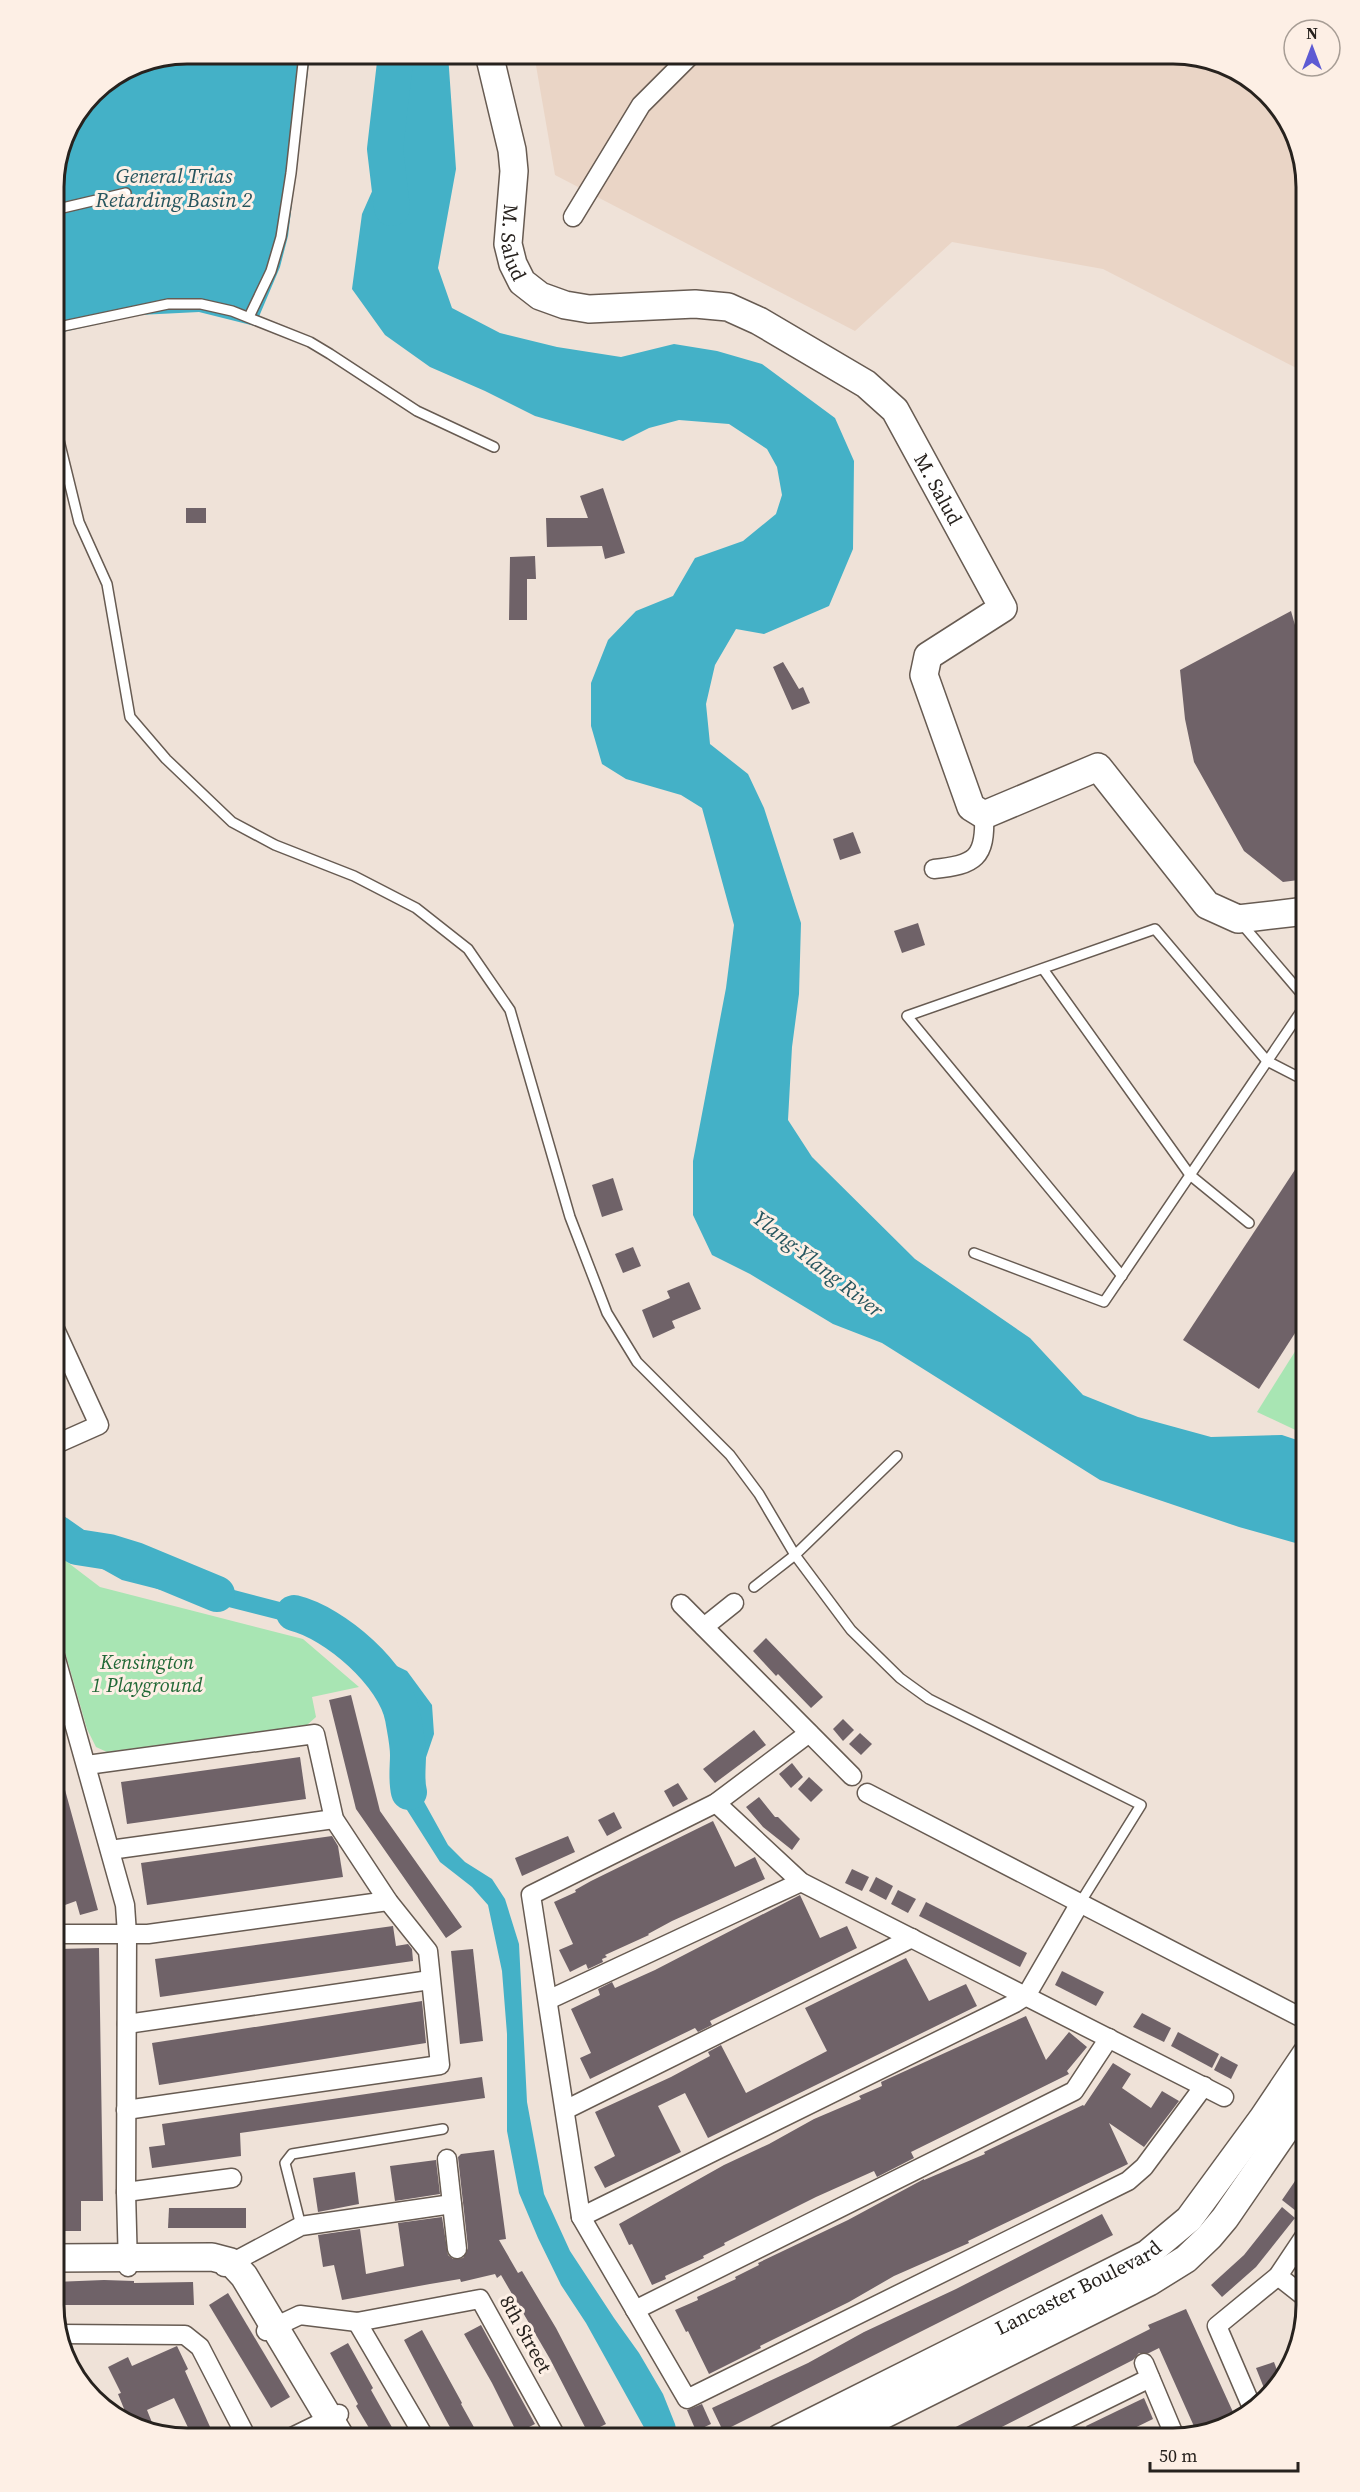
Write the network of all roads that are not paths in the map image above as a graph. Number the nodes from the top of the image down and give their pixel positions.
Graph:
1 (303, 65) edge
2 (492, 65) edge
3 (681, 65) edge
4 (126, 193) dead end
5 (65, 207) edge
6 (573, 217) dead end
7 (249, 318) junction
8 (65, 326) edge
9 (494, 447) dead end
10 (65, 464) edge
11 (984, 815) junction
12 (934, 869) dead end
13 (1295, 912) edge
14 (1238, 918) junction
15 (1043, 969) junction
16 (1295, 986) edge
17 (1295, 1020) edge
18 (1267, 1061) junction
19 (1295, 1075) edge
20 (1190, 1175) junction
21 (1249, 1224) dead end
22 (974, 1253) dead end
23 (1122, 1276) junction
24 (64, 1350) edge
25 (64, 1440) edge
26 (897, 1456) dead end
27 (795, 1555) junction
28 (754, 1587) dead end
29 (734, 1603) dead end
30 (681, 1604) dead end
31 (704, 1628) junction
32 (64, 1687) edge
33 (810, 1733) junction
34 (87, 1765) junction
35 (852, 1776) dead end
36 (867, 1793) dead end
37 (716, 1803) junction
38 (334, 1819) junction
39 (110, 1850) junction
40 (801, 1882) junction
41 (388, 1900) junction
42 (1080, 1903) junction
43 (64, 1934) edge
44 (127, 1934) junction
45 (912, 1938) junction
46 (430, 1980) junction
47 (1026, 1996) junction
48 (548, 2000) junction
49 (1295, 2014) edge
50 (127, 2024) junction
51 (1109, 2038) junction
52 (1295, 2070) edge
53 (1204, 2086) junction
54 (1224, 2097) dead end
55 (126, 2110) junction
56 (566, 2110) junction
57 (1295, 2116) edge
58 (443, 2129) dead end
59 (447, 2159) dead end
60 (232, 2178) dead end
61 (126, 2192) junction
62 (452, 2204) junction
63 (581, 2217) junction
64 (301, 2226) junction
65 (457, 2249) dead end
66 (1295, 2250) edge
67 (64, 2259) edge
68 (128, 2263) junction
69 (226, 2266) junction
70 (1278, 2276) junction
71 (1295, 2289) edge
72 (635, 2310) junction
73 (357, 2322) junction
74 (269, 2329) junction
75 (69, 2334) edge
76 (1249, 2400) edge
77 (337, 2423) edge
78 (241, 2427) edge
79 (419, 2427) edge
80 (551, 2427) edge
81 (801, 2428) edge
82 (858, 2428) edge
83 (1046, 2428) edge
84 (1171, 2428) edge

1 - 7 lane
2 - 11 street, M. Salud
3 - 6 street
4 - 5 lane
7 - 8 lane
7 - 9 lane
10 - 27 lane
11 - 12 street
11 - 14 street
13 - 14 street
14 - 16 lane
15 - 18 lane
15 - 20 lane
15 - 23 lane
17 - 18 lane
18 - 19 lane
18 - 20 lane
20 - 21 lane
20 - 23 lane
22 - 23 lane
24 - 25 street
26 - 27 lane
27 - 28 lane
27 - 42 lane
29 - 31 street
30 - 31 street
31 - 33 street
32 - 34 street
33 - 35 street
33 - 37 street
34 - 38 street
34 - 39 street
36 - 42 street
37 - 40 street
37 - 48 street
38 - 39 street
38 - 41 street
39 - 44 street
40 - 45 street
40 - 48 street
41 - 44 street
41 - 46 street
42 - 47 street
42 - 49 street
43 - 44 street
44 - 50 street
45 - 47 street
45 - 56 street
46 - 50 street
46 - 55 street
47 - 51 street
47 - 63 street
48 - 56 street
50 - 55 street
51 - 53 street
51 - 72 street
52 - 81 street, Lancaster Boulevard
53 - 54 street
53 - 72 street
55 - 61 street
56 - 63 street
57 - 82 street, Lancaster Boulevard
58 - 64 lane
59 - 62 street
60 - 61 street
61 - 68 street
62 - 64 street
62 - 65 street
63 - 72 street
64 - 69 street
66 - 70 street
67 - 68 street
68 - 69 street
69 - 74 street
70 - 71 street
70 - 76 street
73 - 74 street, 8th Street
73 - 79 street
73 - 80 street, 8th Street
74 - 77 street
75 - 78 street
83 - 84 street

